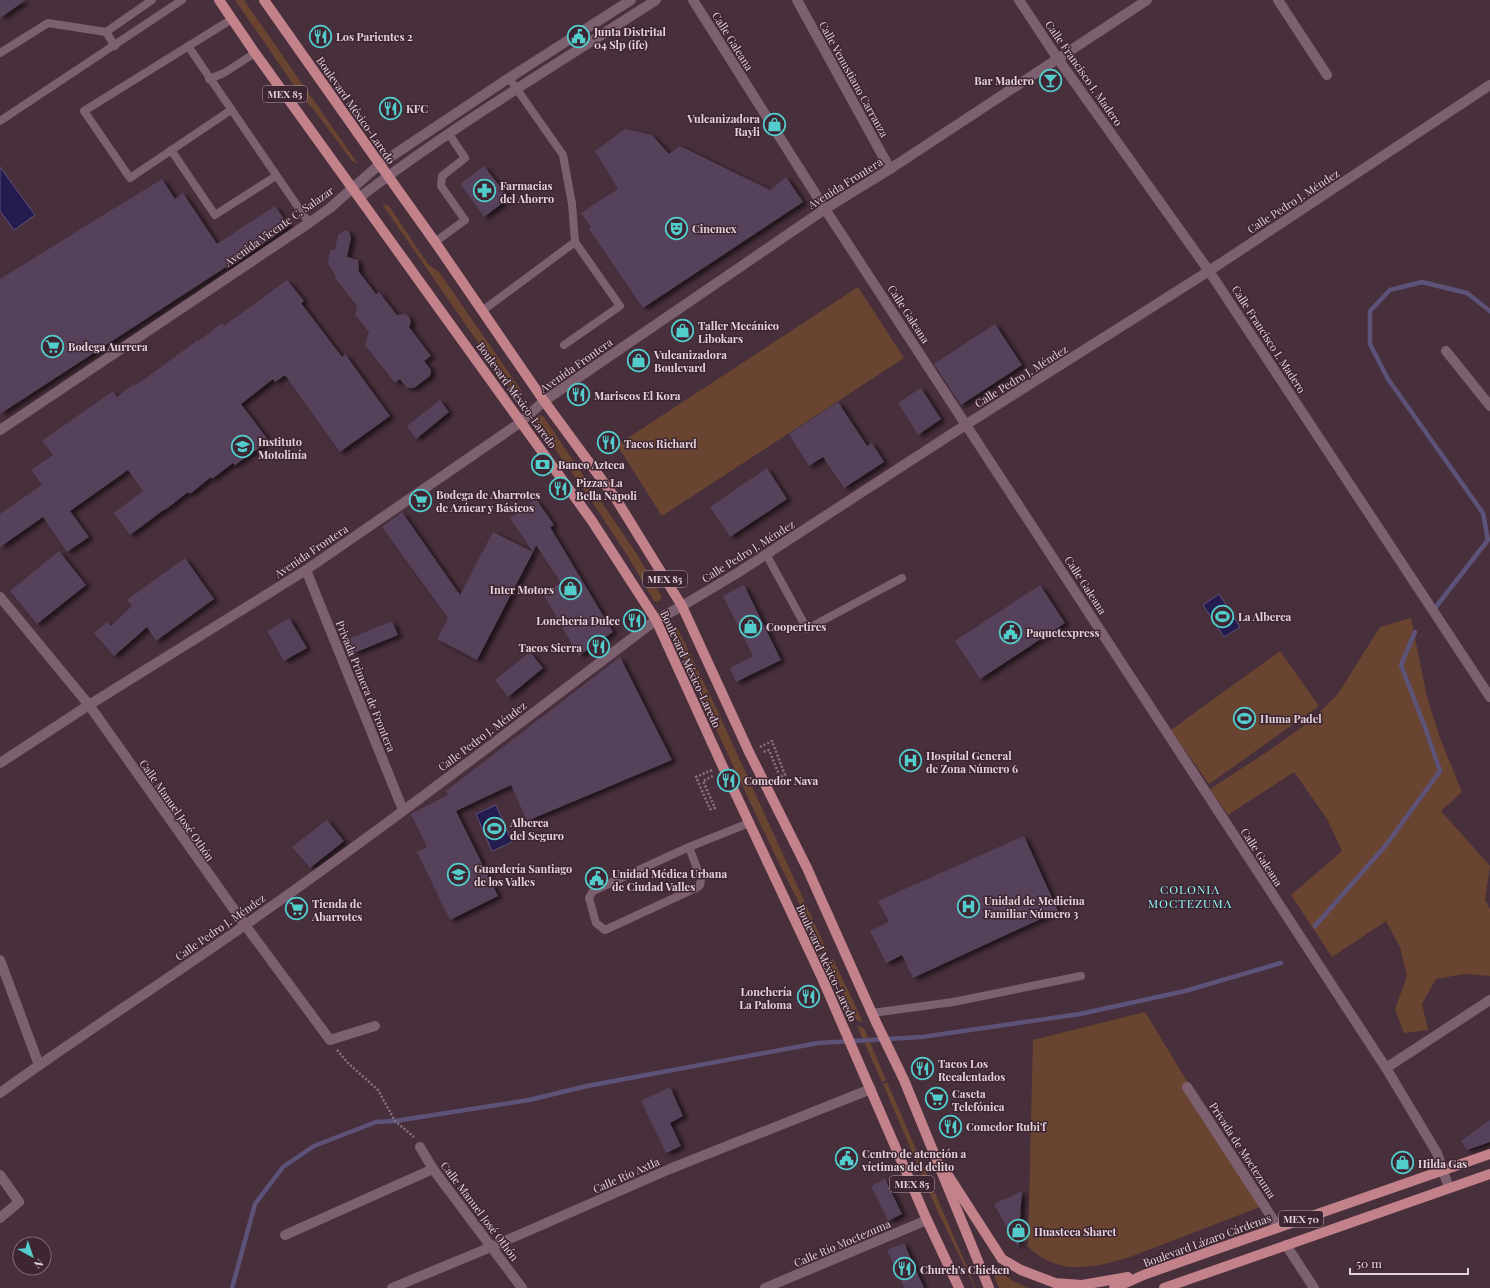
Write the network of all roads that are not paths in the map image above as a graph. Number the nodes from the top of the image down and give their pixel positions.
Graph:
1 (152, 0) edge
2 (182, 0) edge
3 (220, 0) edge
4 (264, 0) edge
5 (631, 0) edge
6 (656, 0) edge
7 (693, 0) edge
8 (797, 0) edge
9 (1019, 0) edge
10 (1147, 0) edge
11 (1278, 0) edge
12 (232, 19) junction
13 (106, 32) junction
14 (115, 46) junction
15 (188, 46) junction
16 (256, 52) junction
17 (0, 53) edge
18 (1058, 59) junction
19 (1327, 75) dead end
20 (509, 78) junction
21 (209, 79) junction
22 (1490, 85) edge
23 (517, 89) junction
24 (231, 110) junction
25 (0, 121) edge
26 (449, 134) junction
27 (171, 150) junction
28 (380, 164) junction
29 (890, 169) junction
30 (276, 176) junction
31 (388, 176) junction
32 (352, 188) junction
33 (360, 198) junction
34 (825, 209) junction
35 (308, 223) junction
36 (436, 242) junction
37 (575, 242) junction
38 (1209, 271) junction
39 (482, 311) junction
40 (564, 345) dead end
41 (1446, 351) dead end
42 (544, 402) junction
43 (1490, 406) edge
44 (521, 422) junction
45 (967, 424) junction
46 (0, 430) edge
47 (766, 554) junction
48 (306, 570) junction
49 (902, 578) dead end
50 (0, 597) edge
51 (682, 606) junction
52 (656, 620) junction
53 (1490, 697) edge
54 (89, 705) junction
55 (0, 763) edge
56 (404, 810) junction
57 (749, 823) junction
58 (689, 847) junction
59 (245, 925) junction
60 (0, 960) edge
61 (1081, 976) dead end
62 (1490, 1000) edge
63 (873, 1016) junction
64 (375, 1026) dead end
65 (39, 1065) junction
66 (1386, 1068) junction
67 (1187, 1087) dead end
68 (871, 1089) junction
69 (0, 1093) edge
70 (420, 1147) road end
71 (931, 1150) junction
72 (1490, 1154) edge
73 (433, 1169) junction
74 (1444, 1170) junction
75 (1490, 1174) edge
76 (0, 1175) edge
77 (1449, 1188) junction
78 (0, 1218) edge
79 (928, 1220) junction
80 (1278, 1227) junction
81 (285, 1235) dead end
82 (1286, 1245) junction
83 (491, 1247) junction
84 (1146, 1274) junction
85 (392, 1288) edge
86 (522, 1288) edge
87 (765, 1288) edge
88 (959, 1288) edge
89 (989, 1288) edge
90 (1114, 1288) edge
91 (1164, 1288) edge
92 (1314, 1288) edge

1 - 13 lane
2 - 14 lane
3 - 12 main road, Boulevard México-Laredo / MEX 85
4 - 28 main road, Boulevard México-Laredo / MEX 85
5 - 20 street, Avenida Vicente C. Salazar
6 - 23 street
7 - 34 street, Calle Galeana
8 - 29 street, Calle Venustiano Carranza
9 - 18 street, Calle Francisco I. Madero
10 - 18 street, Avenida Frontera
11 - 19 street
12 - 15 lane
12 - 16 main road, Boulevard México-Laredo / MEX 85
13 - 14 lane
13 - 17 lane
14 - 25 lane
15 - 21 lane
15 - 27 lane
16 - 21 lane
16 - 32 main road, Boulevard México-Laredo / MEX 85
18 - 29 street, Avenida Frontera
18 - 38 street, Calle Francisco I. Madero
20 - 23 lane
20 - 28 street, Avenida Vicente C. Salazar
21 - 24 lane
22 - 38 street, Calle Pedro J. Méndez
23 - 26 street
23 - 37 lane
24 - 27 lane
24 - 30 lane
26 - 31 street
26 - 36 lane
27 - 30 lane
28 - 31 main road, Boulevard México-Laredo
28 - 32 street, Avenida Vicente C. Salazar
29 - 34 street, Avenida Frontera
30 - 35 lane
31 - 33 street
31 - 36 main road, Boulevard México-Laredo / MEX 85
32 - 33 main road, Boulevard México-Laredo
32 - 35 street, Avenida Vicente C. Salazar
33 - 44 main road, Boulevard México-Laredo / MEX 85
34 - 42 street, Avenida Frontera
34 - 45 street, Calle Galeana
35 - 46 street, Avenida Vicente C. Salazar
36 - 39 main road, Boulevard México-Laredo / MEX 85
37 - 39 lane
37 - 40 lane
38 - 45 street, Calle Pedro J. Méndez
38 - 53 street, Calle Francisco I. Madero
39 - 42 main road, Boulevard México-Laredo / MEX 85
41 - 43 street
42 - 44 street, Avenida Frontera
42 - 51 main road, Boulevard México-Laredo / MEX 85
44 - 48 street, Avenida Frontera
44 - 52 main road, Boulevard México-Laredo / MEX 85
45 - 47 street, Calle Pedro J. Méndez
45 - 66 street, Calle Galeana
47 - 49 lane
47 - 51 street, Calle Pedro J. Méndez
48 - 54 street, Avenida Frontera
48 - 56 street, Privada Primera de Frontera
50 - 54 street, Calle Manuel José Othón
51 - 52 street, Calle Pedro J. Méndez
51 - 63 main road, Boulevard México-Laredo / MEX 85
52 - 56 street, Calle Pedro J. Méndez
52 - 57 main road, Boulevard México-Laredo / MEX 85
54 - 55 street, Avenida Frontera
54 - 59 street, Calle Manuel José Othón
56 - 59 street, Calle Pedro J. Méndez
57 - 58 lane
57 - 68 main road, Boulevard México-Laredo / MEX 85
58 - 58 lane
59 - 64 street, Calle Manuel José Othón
59 - 65 street, Calle Pedro J. Méndez
60 - 65 street
61 - 63 lane
62 - 66 street
63 - 71 main road, Boulevard México-Laredo / MEX 85
65 - 69 street, Calle Pedro J. Méndez
66 - 74 street, Calle Galeana
67 - 80 street, Privada de Moctezuma
68 - 79 main road, Boulevard México-Laredo / MEX 85
68 - 83 street, Calle Río Axtla
70 - 73 street, Calle Manuel José Othón
71 - 84 main road
71 - 89 main road, Boulevard México-Laredo / MEX 85
72 - 74 main road, Boulevard Lázaro Cárdenas / MEX 70
73 - 81 street
73 - 83 street, Calle Manuel José Othón
74 - 77 street, Calle Galeana
74 - 80 main road, Boulevard Lázaro Cárdenas / MEX 70
75 - 77 main road, MEX 70
76 - 78 street
77 - 82 main road, MEX 70
79 - 87 street, Calle Río Moctezuma
79 - 88 main road, Boulevard México-Laredo / MEX 85
80 - 84 main road, Boulevard Lázaro Cárdenas / MEX 70
82 - 91 main road, MEX 70
82 - 92 street
83 - 85 street, Calle Río Axtla
83 - 86 street, Calle Manuel José Othón
84 - 90 main road, Boulevard Lázaro Cárdenas / MEX 70

